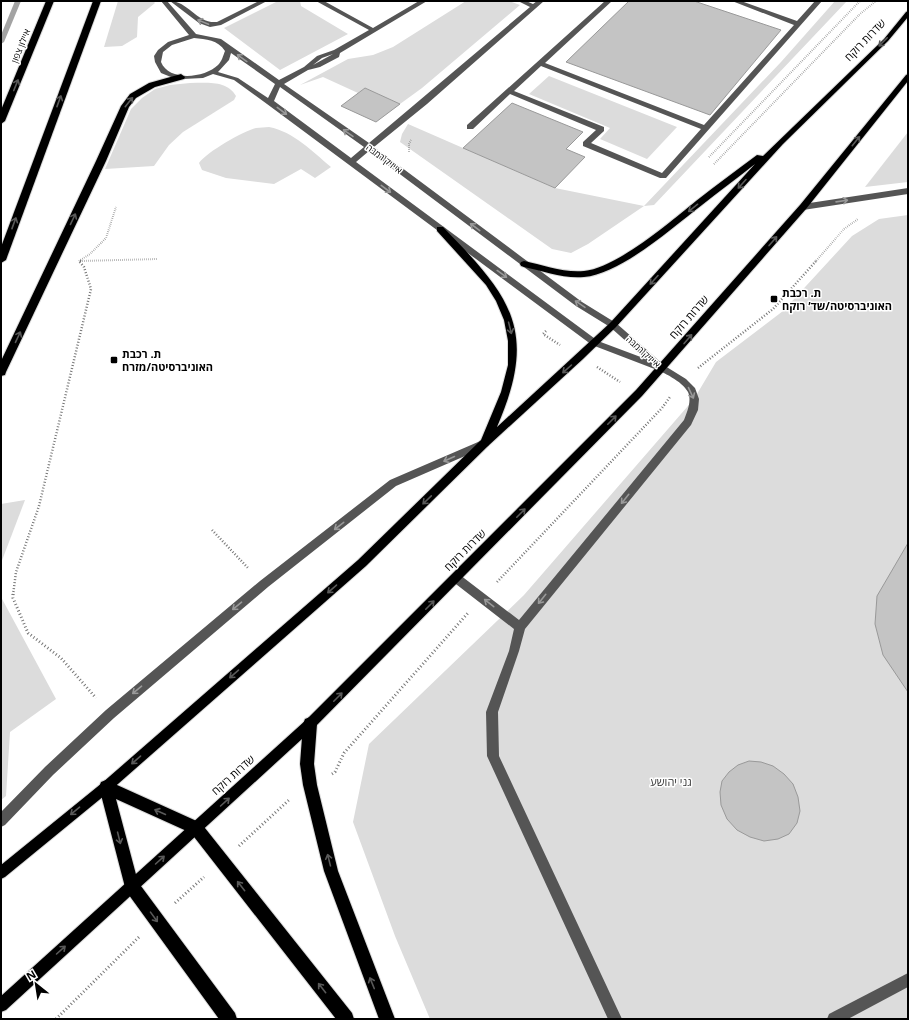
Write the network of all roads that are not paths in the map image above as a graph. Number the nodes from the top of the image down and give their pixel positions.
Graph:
1 (50, 1) edge
2 (97, 1) edge
3 (164, 1) edge
4 (173, 1) edge
5 (264, 1) edge
6 (319, 1) edge
7 (424, 1) edge
8 (521, 1) edge
9 (541, 1) edge
10 (609, 1) edge
11 (735, 1) edge
12 (819, 1) edge
13 (534, 7) junction
14 (908, 13) edge
15 (799, 24) junction
16 (373, 30) junction
17 (194, 36) junction
18 (226, 46) junction
19 (540, 63) junction
20 (212, 72) junction
21 (908, 76) edge
22 (181, 77) junction
23 (278, 84) junction
24 (508, 91) junction
25 (288, 92) junction
26 (270, 102) junction
27 (1, 121) edge
28 (470, 127) dead end
29 (704, 128) junction
30 (780, 142) junction
31 (369, 147) junction
32 (351, 162) junction
33 (908, 190) edge
34 (803, 207) junction
35 (440, 229) junction
36 (1, 260) edge
37 (524, 264) junction
38 (613, 325) junction
39 (595, 342) junction
40 (662, 368) junction
41 (1, 372) edge
42 (485, 443) junction
43 (456, 578) junction
44 (520, 627) junction
45 (310, 724) junction
46 (106, 787) junction
47 (1, 821) edge
48 (196, 828) junction
49 (1, 873) edge
50 (131, 886) junction
51 (908, 980) edge
52 (1, 1004) edge
53 (229, 1019) edge
54 (346, 1019) edge
55 (387, 1019) edge
56 (616, 1019) edge
57 (834, 1019) edge

27 -> 1 highway, איילון צפון
36 -> 2 highway
3 - 17 street
5 -> 4 street
6 - 16 street
7 - 16 street
8 - 13 street
9 - 13 street
10 - 19 street
11 - 15 street
12 - 15 street
13 - 31 street
14 -> 30 main road, שדרות רוקח
15 - 29 street
16 - 23 street
17 - 18 street
17 - 22 street
18 - 20 street
23 -> 18 street, אייזיק רמבה
19 - 24 street
19 - 29 street
20 - 22 street
20 - 26 street, אייזיק רמבה
34 -> 21 main road, שדרות רוקח
41 -> 22 highway
23 - 25 street, אייזיק רמבה
23 - 26 street
24 - 28 street
24 - 29 street
25 - 26 street
31 -> 25 street, אייזיק רמבה
26 -> 32 street, אייזיק רמבה
30 -> 37 main road
30 -> 38 main road, שדרות רוקח
31 - 32 street
37 -> 31 street, אייזיק רמבה
32 -> 35 street, אייזיק רמבה
34 -> 33 street
40 -> 34 main road, שדרות רוקח
35 -> 39 street, אייזיק רמבה
35 -> 42 main road
38 -> 37 street, אייזיק רמבה
38 - 39 main road, שדרות רוקח
38 - 40 street, אייזיק רמבה
39 - 40 street, אייזיק רמבה
39 -> 42 main road, שדרות רוקח
43 -> 40 main road, שדרות רוקח
40 -> 44 street
42 -> 46 main road, שדרות רוקח
42 -> 47 street
44 -> 43 street
45 -> 43 main road, שדרות רוקח
44 - 56 street
48 -> 45 main road, שדרות רוקח
55 -> 45 highway
48 -> 46 highway
46 -> 49 main road, שדרות רוקח
46 -> 50 highway
50 -> 48 main road, שדרות רוקח
54 -> 48 highway
52 -> 50 main road, שדרות רוקח
50 -> 53 highway
51 - 57 street

